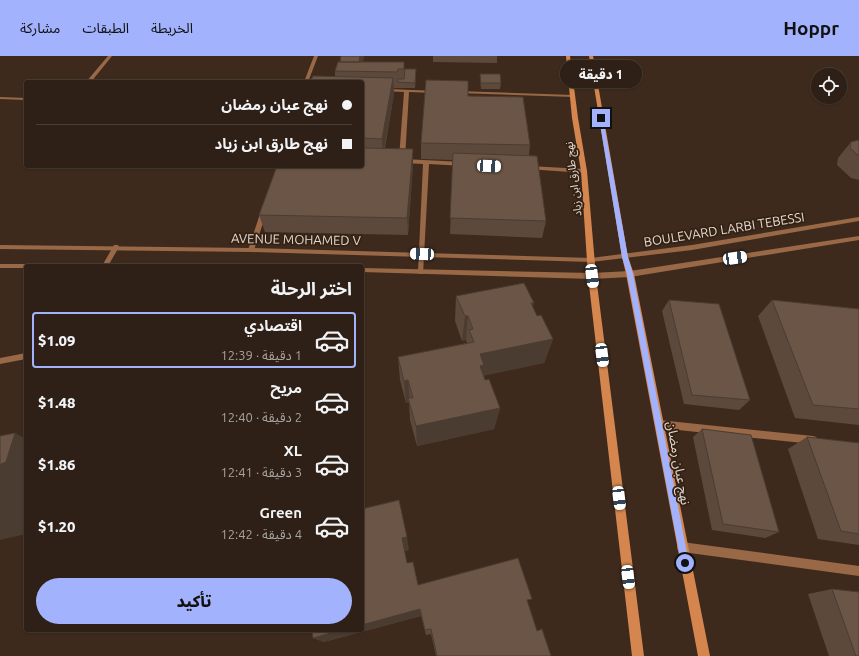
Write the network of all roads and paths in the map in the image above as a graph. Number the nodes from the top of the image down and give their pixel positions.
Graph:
1 (110, 56) edge
2 (316, 56) edge
3 (568, 56) edge
4 (591, 56) edge
5 (90, 80) edge
6 (307, 80) edge
7 (364, 90) edge
8 (407, 91) junction
9 (445, 92) edge
10 (453, 92) edge
11 (573, 96) junction
12 (0, 98) edge
13 (24, 99) edge
14 (393, 160) edge
15 (401, 161) junction
16 (426, 162) junction
17 (474, 165) edge
18 (521, 167) edge
19 (584, 171) junction
20 (267, 201) edge
21 (859, 219) edge
22 (859, 238) edge
23 (0, 247) edge
24 (116, 247) junction
25 (251, 250) junction
26 (422, 254) junction
27 (625, 257) junction
28 (591, 260) junction
29 (106, 264) edge
30 (0, 266) edge
31 (24, 266) edge
32 (364, 270) edge
33 (421, 272) junction
34 (630, 274) junction
35 (592, 276) junction
36 (24, 356) edge
37 (0, 361) edge
38 (659, 424) junction
39 (821, 441) edge
40 (682, 548) junction
41 (859, 571) edge
42 (638, 656) edge
43 (704, 656) edge

1 - 5 street
2 - 6 street
3 - 11 main road, نهج طارق ابن زياد
4 - 27 main road
7 - 8 street
8 - 9 street
8 - 15 street
10 - 11 street
11 - 19 main road, نهج طارق ابن زياد
12 - 13 street
14 - 15 street
15 - 16 street
16 - 17 street
16 - 26 street
18 - 19 street
19 - 28 main road, نهج طارق ابن زياد
20 - 25 street
21 - 27 street, BOULEVARD LARBI TEBESSI
22 - 34 street
23 - 24 street, AVENUE MOHAMED V
24 - 25 street, AVENUE MOHAMED V
24 - 29 street
25 - 26 street, AVENUE MOHAMED V
26 - 28 street, AVENUE MOHAMED V
26 - 33 street
27 - 28 street, BOULEVARD LARBI TEBESSI
27 - 34 main road
28 - 35 main road, نهج طارق ابن زياد
30 - 31 street
32 - 33 street
33 - 35 street
34 - 35 street
34 - 38 main road, نهج عبان رمضان
35 - 42 main road
36 - 37 street
38 - 39 street
38 - 40 main road, نهج عبان رمضان
40 - 41 street
40 - 43 main road, نهج عبان رمضان

